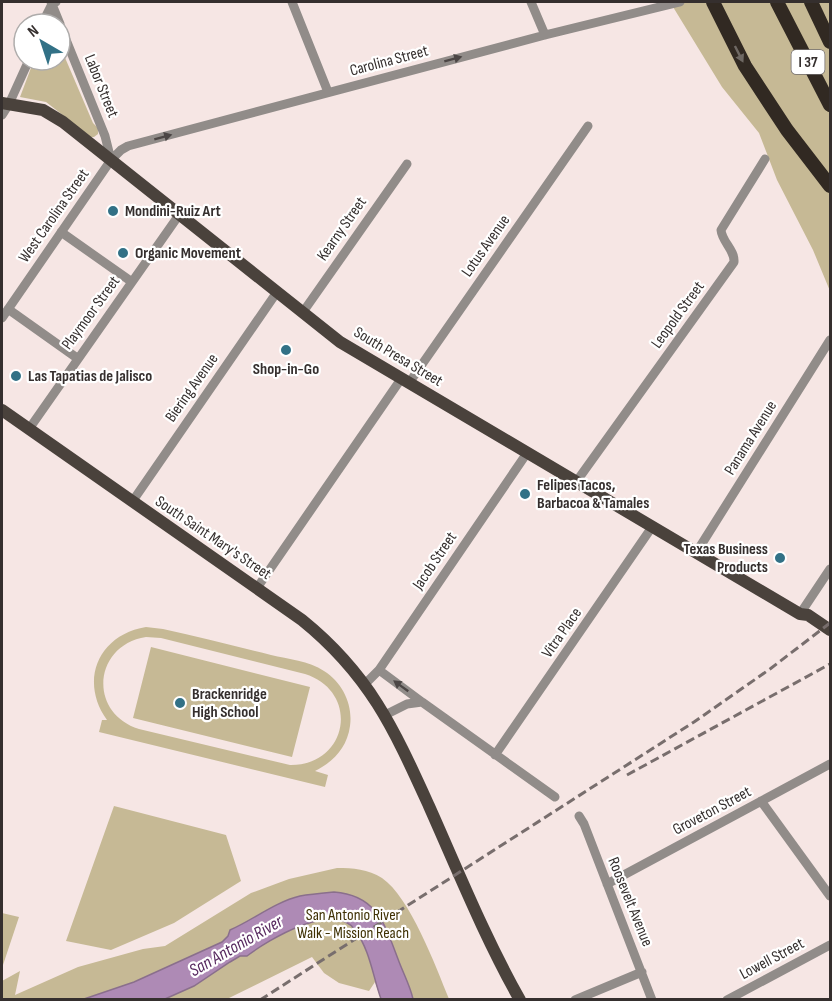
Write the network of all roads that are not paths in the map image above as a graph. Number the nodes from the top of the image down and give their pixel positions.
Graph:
1 (292, 2) edge
2 (531, 2) edge
3 (680, 2) edge
4 (713, 2) edge
5 (777, 2) edge
6 (813, 6) edge
7 (545, 35) junction
8 (831, 42) edge
9 (72, 54) edge
10 (22, 72) edge
11 (328, 92) junction
12 (5, 103) edge
13 (831, 105) edge
14 (2, 115) edge
15 (588, 126) dead end
16 (765, 159) dead end
17 (111, 160) junction
18 (406, 164) dead end
19 (831, 186) edge
20 (179, 215) junction
21 (61, 232) junction
22 (132, 282) junction
23 (277, 292) junction
24 (8, 309) junction
25 (303, 312) junction
26 (2, 318) edge
27 (831, 340) edge
28 (77, 358) junction
29 (404, 381) junction
30 (2, 410) edge
31 (28, 429) junction
32 (527, 453) junction
33 (576, 482) junction
34 (132, 502) junction
35 (652, 527) junction
36 (696, 553) junction
37 (831, 569) edge
38 (257, 588) junction
39 (800, 614) junction
40 (831, 630) edge
41 (831, 641) edge
42 (379, 670) junction
43 (365, 684) junction
44 (422, 702) junction
45 (385, 715) junction
46 (495, 755) junction
47 (831, 764) edge
48 (555, 797) dead end
49 (761, 801) junction
50 (579, 816) dead end
51 (607, 884) junction
52 (831, 896) edge
53 (831, 945) edge
54 (642, 972) junction
55 (520, 999) edge
56 (575, 999) edge
57 (652, 999) edge
58 (727, 999) edge

1 - 11 street
2 - 7 street
3 - 7 street, Carolina Street
4 -> 19 highway
5 - 13 highway, I 37
6 - 8 highway, I 37
11 -> 7 street, Carolina Street
9 - 17 street, Labor Street
10 - 12 street
17 -> 11 street, Carolina Street
12 - 14 street
12 - 17 main road, South Presa Street
15 - 29 street, Lotus Avenue
16 - 33 street, Leopold Street
17 - 20 main road, South Presa Street
17 - 21 street, West Carolina Street
18 - 25 street, Kearny Street
20 - 22 street, Playmoor Street
20 - 23 main road, South Presa Street
21 - 22 street
21 - 24 street, West Carolina Street
22 - 28 street, Playmoor Street
23 - 25 main road, South Presa Street
23 - 34 street, Biering Avenue
24 - 26 street, West Carolina Street
24 - 28 street
25 - 29 main road, South Presa Street
27 - 36 street, Panama Avenue
28 - 31 street, Playmoor Street
29 - 32 main road, South Presa Street
29 - 38 street, Lotus Avenue
30 - 31 main road, South Saint Mary's Street
31 - 34 main road, South Saint Mary's Street
32 - 33 main road, South Presa Street
32 - 42 street, Jacob Street
33 - 35 main road, South Presa Street
34 - 38 main road, South Saint Mary's Street
35 - 36 main road, South Presa Street
35 - 46 street, Vitra Place
36 - 39 main road, South Presa Street
37 - 39 street
38 - 43 main road, South Saint Mary's Street
39 - 40 main road, South Presa Street
39 - 41 main road, South Presa Street
42 - 43 street, Jacob Street
44 -> 42 street
43 - 45 main road, South Saint Mary's Street
44 - 45 street
44 - 46 street
45 - 55 main road, South Saint Mary's Street
46 - 48 street
47 - 49 street, Groveton Street
49 - 51 street, Groveton Street
49 - 52 street
50 - 51 street, Roosevelt Avenue
51 - 54 street, Roosevelt Avenue
53 - 58 street, Lowell Street
54 - 56 street
54 - 57 street, Roosevelt Avenue

